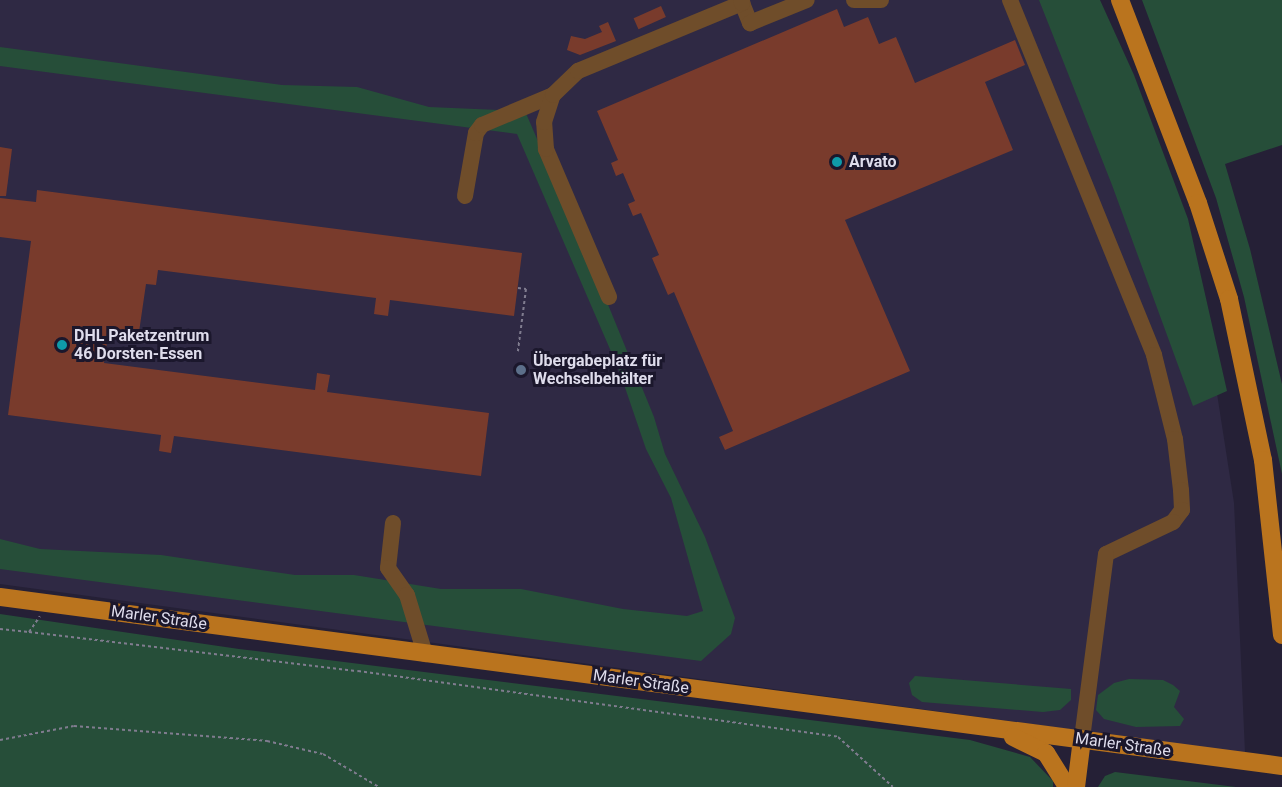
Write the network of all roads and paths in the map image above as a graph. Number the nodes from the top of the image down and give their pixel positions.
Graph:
1 (807, 0) edge
2 (854, 0) edge
3 (881, 0) edge
4 (1010, 0) edge
5 (1120, 0) edge
6 (741, 2) edge
7 (553, 95) junction
8 (465, 196) dead end
9 (518, 288) dead end
10 (609, 297) dead end
11 (518, 351) dead end
12 (393, 523) dead end
13 (0, 597) edge
14 (49, 604) junction
15 (0, 629) edge
16 (28, 632) junction
17 (1282, 635) edge
18 (425, 654) junction
19 (992, 729) junction
20 (1082, 739) junction
21 (0, 740) edge
22 (1282, 766) edge
23 (379, 787) edge
24 (893, 787) edge
25 (1067, 787) edge
26 (1076, 787) edge

1 - 6 lane
2 - 3 lane
4 - 20 lane
5 - 17 main road
6 - 7 lane
7 - 8 lane
7 - 10 lane
9 - 11 path
12 - 18 lane
13 - 14 main road, Marler Straße
14 - 16 path
14 - 18 main road, Marler Straße
15 - 16 path
16 - 24 path
18 - 19 main road, Marler Straße
19 - 20 main road, Marler Straße
19 - 25 main road
20 - 22 main road, Marler Straße
20 - 26 main road
21 - 23 path

